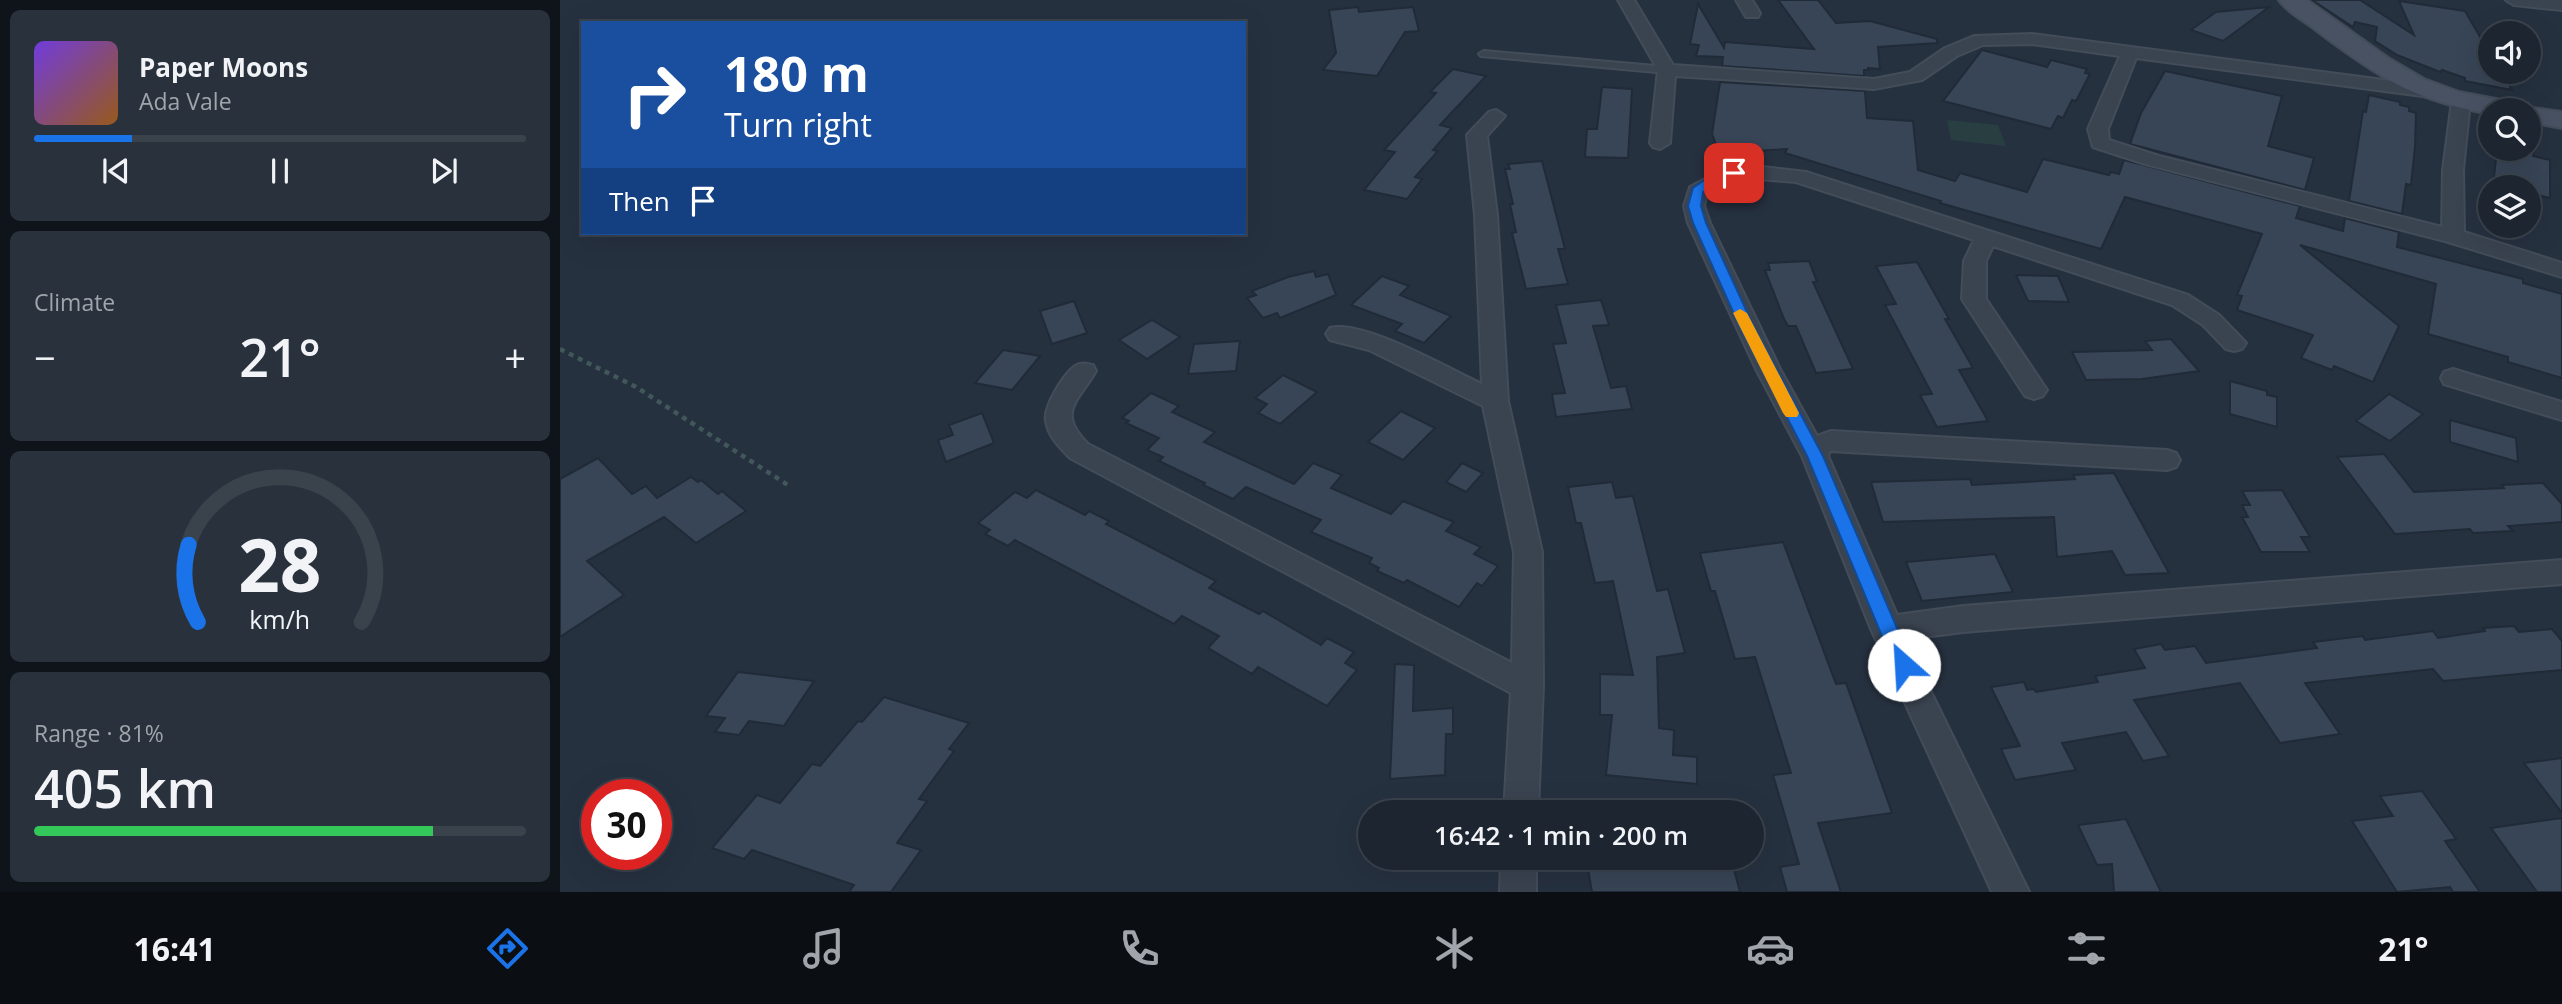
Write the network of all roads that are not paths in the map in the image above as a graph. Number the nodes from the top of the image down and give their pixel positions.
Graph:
1 (1626, 0) edge
2 (2291, 0) edge
3 (2514, 0) edge
4 (2562, 5) edge
5 (2130, 52) junction
6 (1485, 54) dead end
7 (1667, 70) junction
8 (2430, 91) junction
9 (2461, 101) junction
10 (2478, 104) edge
11 (1496, 116) dead end
12 (2541, 116) edge
13 (2562, 120) edge
14 (1660, 143) dead end
15 (2453, 236) junction
16 (1986, 237) junction
17 (2562, 270) edge
18 (1338, 334) dead end
19 (2234, 343) dead end
20 (1083, 371) dead end
21 (2453, 378) dead end
22 (2034, 390) dead end
23 (1495, 401) junction
24 (2562, 411) edge
25 (1815, 456) junction
26 (2167, 460) dead end
27 (2562, 572) edge
28 (1886, 629) junction
29 (1527, 686) junction
30 (1522, 800) edge
31 (1519, 870) edge
32 (1518, 892) edge
33 (2011, 892) edge

1 - 7 street
2 - 8 street
3 - 4 street
5 - 7 street
5 - 8 street
5 - 15 street
6 - 7 lane
7 - 14 street
8 - 9 street
9 - 10 street
9 - 15 street
11 - 23 street
12 - 13 street
15 - 17 street
16 - 19 street
16 - 22 street
16 - 25 street
18 - 23 street
20 - 29 street
21 - 24 street
23 - 29 street
25 - 26 street
25 - 28 street
27 - 28 street
28 - 33 street
29 - 30 street
31 - 32 street

